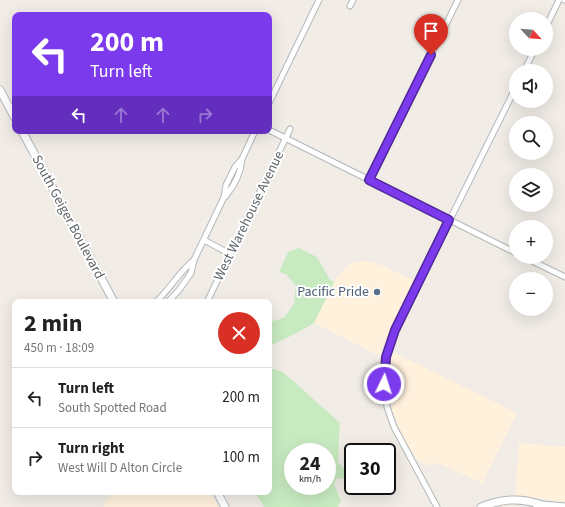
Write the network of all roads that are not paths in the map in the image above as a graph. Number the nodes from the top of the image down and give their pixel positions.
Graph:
1 (319, 0) edge
2 (353, 0) edge
3 (458, 0) edge
4 (559, 0) edge
5 (350, 6) dead end
6 (553, 12) edge
7 (0, 90) edge
8 (272, 97) edge
9 (509, 101) edge
10 (12, 112) edge
11 (290, 129) dead end
12 (272, 131) edge
13 (24, 134) edge
14 (254, 134) edge
15 (286, 138) junction
16 (369, 180) junction
17 (449, 220) junction
18 (204, 240) junction
19 (509, 250) edge
20 (230, 254) junction
21 (194, 260) junction
22 (538, 264) edge
23 (565, 277) edge
24 (112, 299) edge
25 (159, 299) edge
26 (171, 299) edge
27 (208, 299) edge
28 (219, 495) edge
29 (539, 506) edge
30 (225, 507) edge
31 (437, 507) edge
32 (481, 507) edge
33 (565, 507) edge

1 - 8 street
2 - 5 street
3 - 16 street
4 - 6 street
7 - 10 street
9 - 17 street
11 - 15 street, West Warehouse Avenue
12 - 15 street
13 - 24 street, South Geiger Boulevard
14 - 18 street
15 - 16 street
15 - 20 street, West Warehouse Avenue
16 - 17 street
17 - 19 street
17 - 31 street
18 - 20 street
18 - 21 street
20 - 27 street, West Warehouse Avenue
21 - 25 street
21 - 26 street
22 - 23 street
28 - 30 street
29 - 32 street
29 - 33 street

